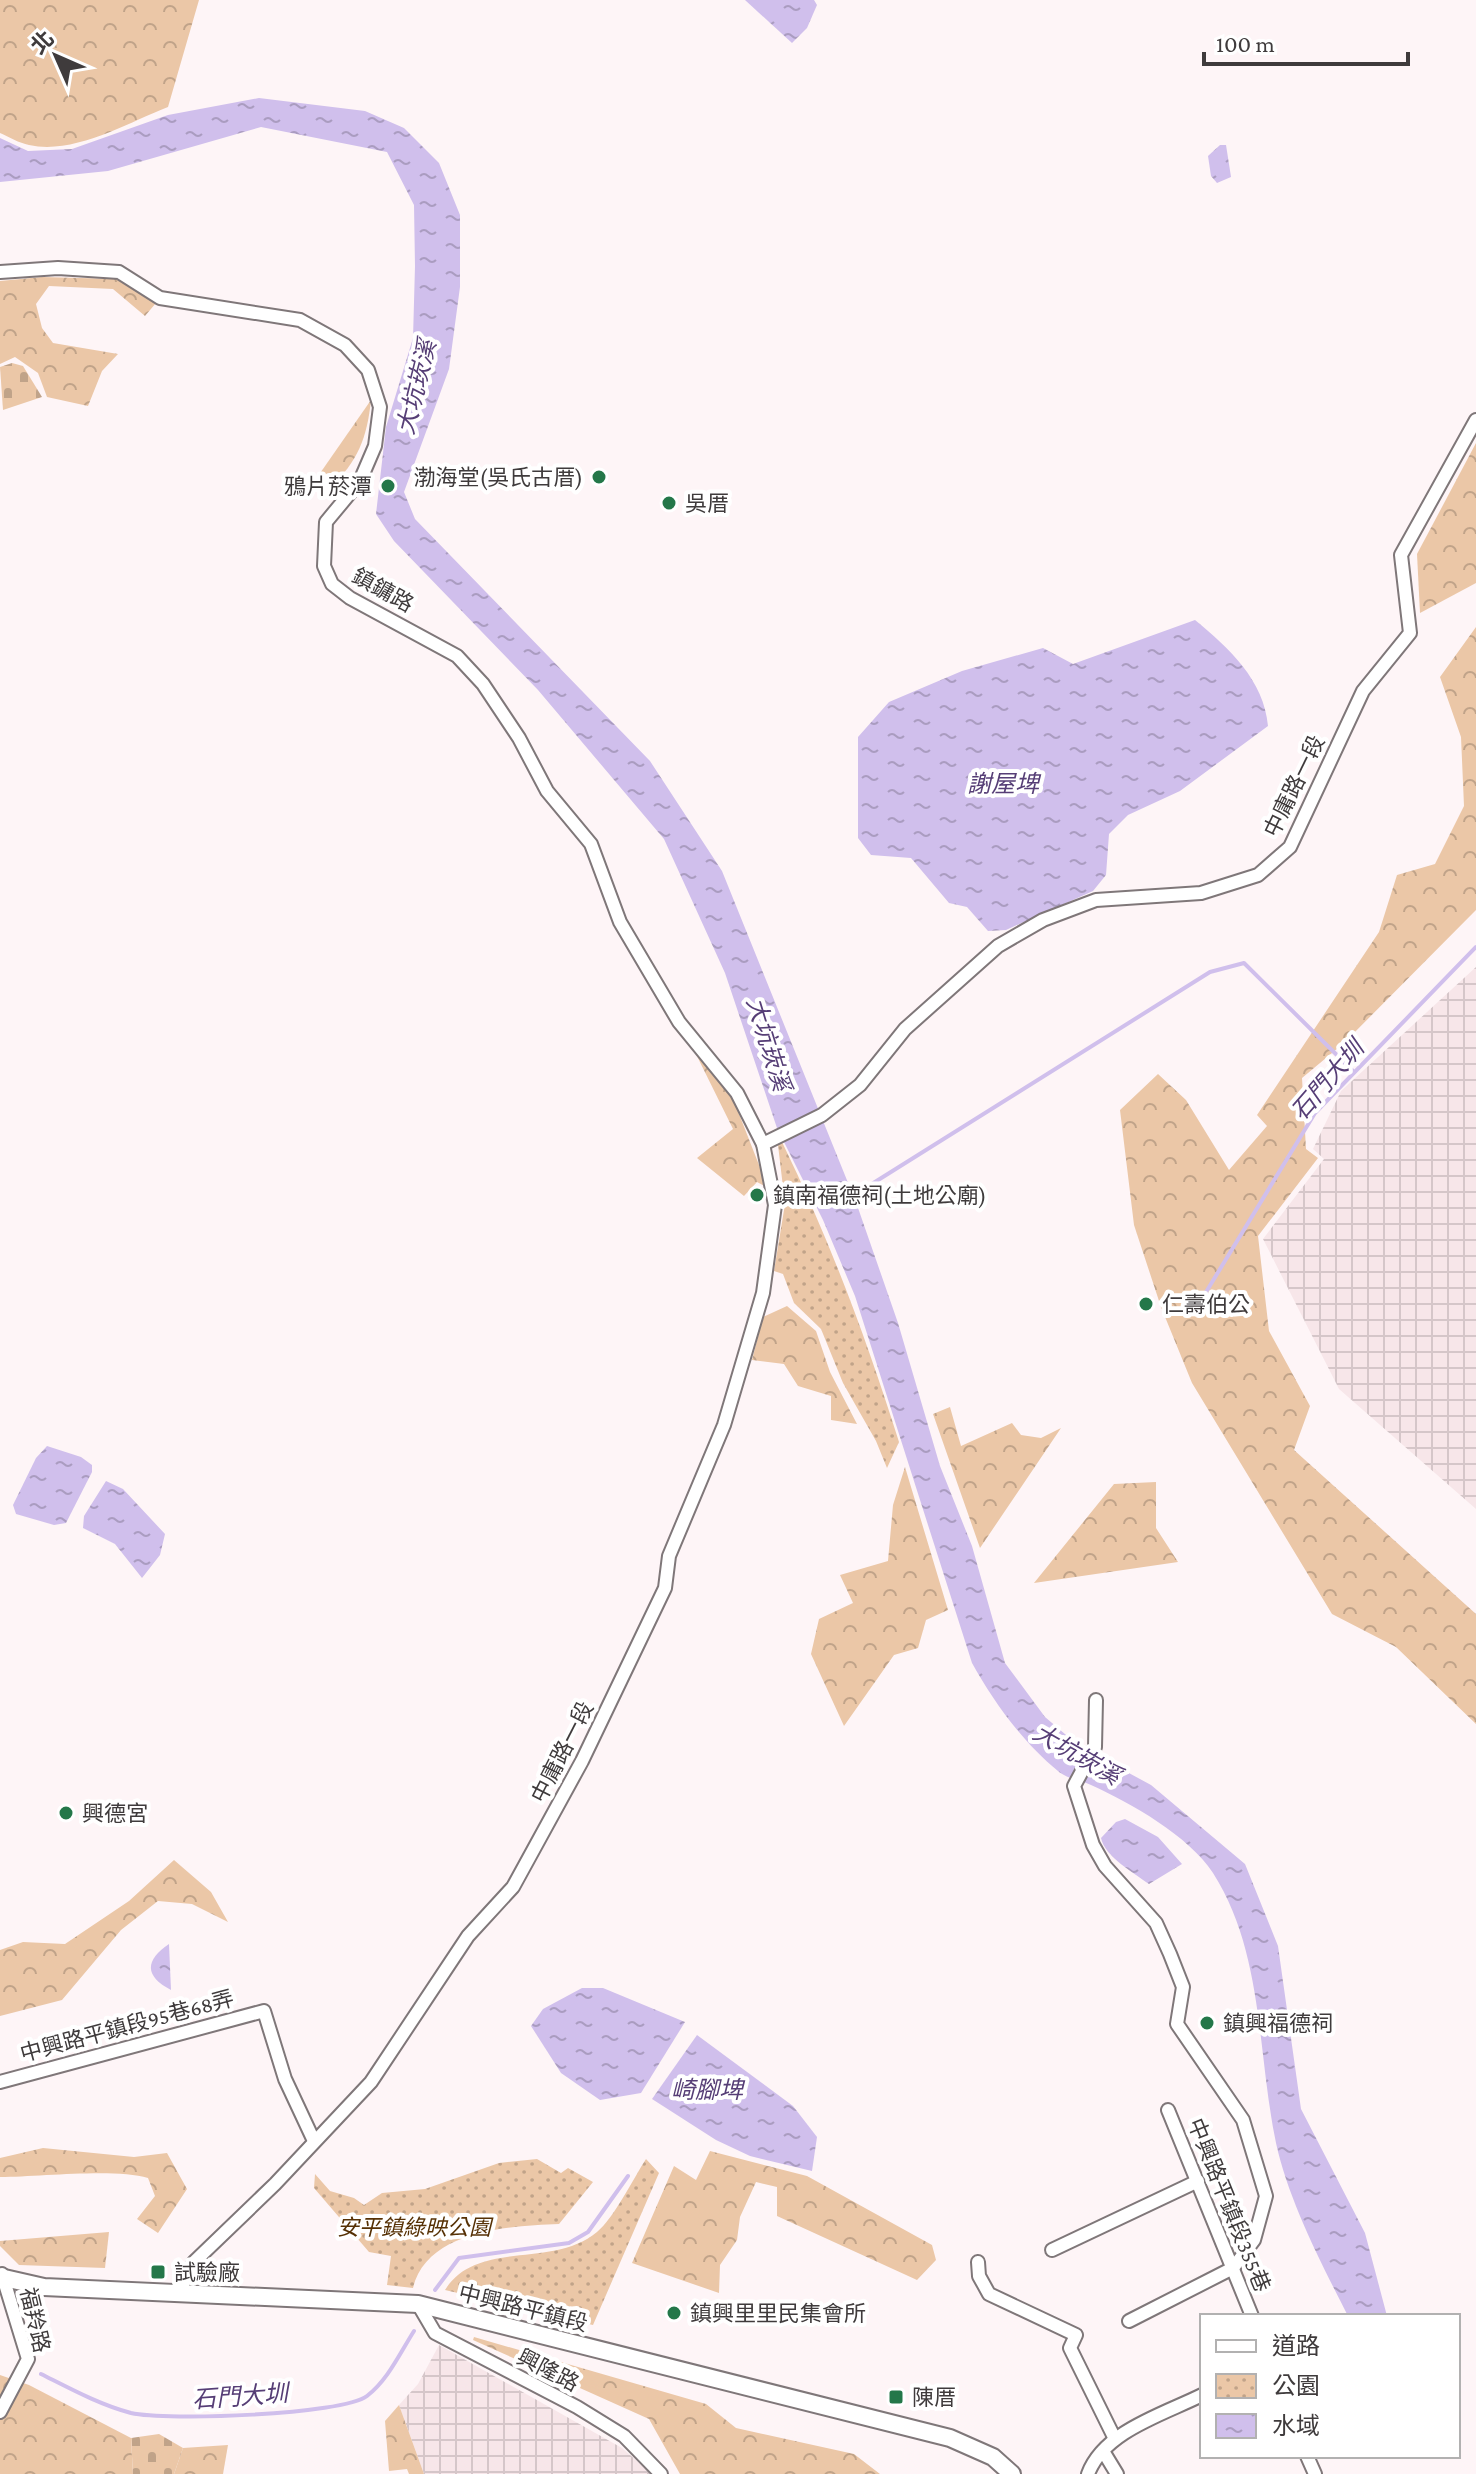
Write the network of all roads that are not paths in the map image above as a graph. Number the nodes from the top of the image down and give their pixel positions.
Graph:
1 (0, 272) edge
2 (1476, 420) edge
3 (763, 1144) junction
4 (1096, 1700) dead end
5 (0, 2082) edge
6 (1168, 2110) dead end
7 (314, 2141) junction
8 (1198, 2181) junction
9 (1052, 2250) dead end
10 (978, 2262) dead end
11 (1233, 2268) junction
12 (1, 2276) edge
13 (179, 2293) junction
14 (418, 2304) junction
15 (1251, 2314) edge
16 (1129, 2321) dead end
17 (1200, 2396) edge
18 (0, 2412) edge
19 (1115, 2439) junction
20 (1103, 2451) junction
21 (661, 2474) edge
22 (1012, 2474) edge
23 (1088, 2474) edge
24 (1117, 2474) edge

1 - 3 street, 鎮鏞路
2 - 3 street, 中庸路一段
3 - 7 street, 中庸路一段
4 - 11 street
5 - 7 street, 中興路平鎮段95巷68弄
6 - 8 street, 中興路平鎮段355巷
7 - 13 street, 中庸路一段
8 - 9 street
8 - 11 street, 中興路平鎮段355巷
10 - 19 street
11 - 15 street, 中興路平鎮段355巷
11 - 16 street
12 - 13 street, 中興路平鎮段
12 - 18 street, 福羚路
13 - 14 street, 中興路平鎮段
14 - 21 street, 興隆路
14 - 22 street, 中興路平鎮段
17 - 19 street
19 - 20 street
20 - 23 street
20 - 24 street

